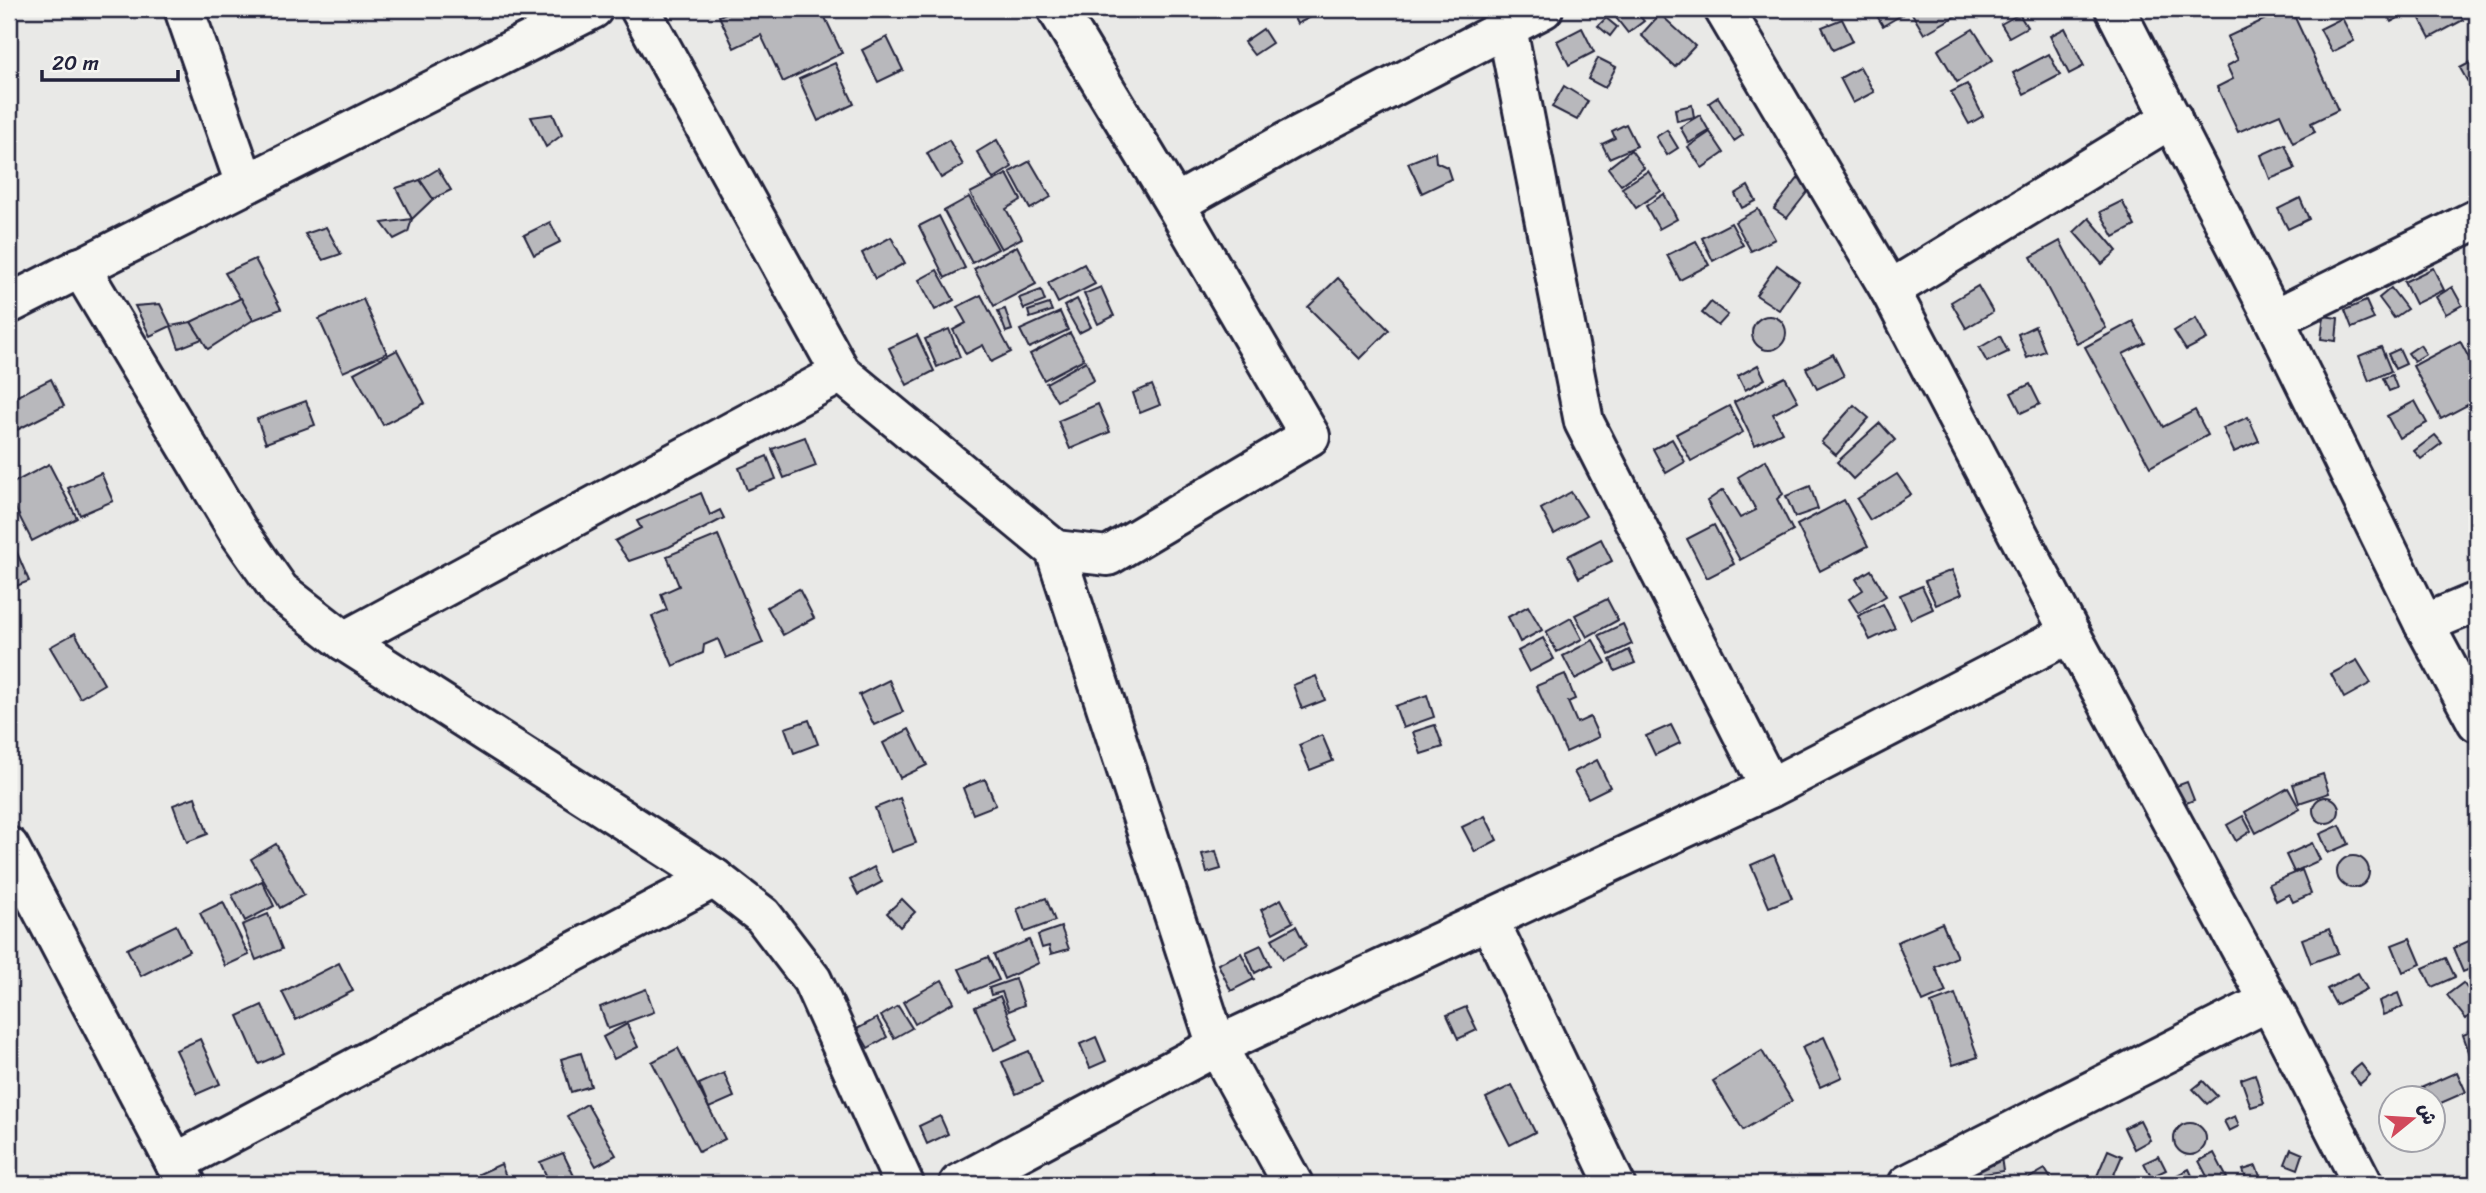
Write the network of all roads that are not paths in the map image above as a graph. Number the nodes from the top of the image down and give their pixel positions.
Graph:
1 (184, 9) edge
2 (593, 9) edge
3 (640, 9) edge
4 (1057, 9) edge
5 (1543, 9) edge
6 (1724, 9) edge
7 (2115, 9) edge
8 (1507, 27) junction
9 (2172, 118) junction
10 (244, 184) junction
11 (1175, 204) junction
12 (2477, 219) edge
13 (80, 267) junction
14 (1890, 290) junction
15 (9, 304) edge
16 (2274, 319) junction
17 (841, 373) junction
18 (1055, 550) junction
19 (2477, 602) edge
20 (2424, 624) junction
21 (2070, 633) junction
22 (344, 641) junction
23 (2477, 722) edge
24 (1770, 788) junction
25 (9, 847) edge
26 (714, 878) junction
27 (1489, 920) junction
28 (2269, 1001) junction
29 (1217, 1046) junction
30 (180, 1174) edge
31 (904, 1184) edge
32 (959, 1184) edge
33 (1293, 1184) edge
34 (1615, 1184) edge
35 (1908, 1184) edge
36 (2363, 1184) edge

1 - 10 street
2 - 10 street
3 - 17 street
4 - 11 street
5 - 8 street
6 - 14 street
7 - 9 street
8 - 11 street
8 - 24 street
9 - 14 street
9 - 16 street
10 - 13 street
11 - 18 street
12 - 16 street
13 - 15 street
13 - 22 street
14 - 21 street
16 - 20 street
17 - 18 street
17 - 22 street
18 - 29 street
19 - 20 street
20 - 23 street
21 - 24 street
21 - 28 street
22 - 26 street
24 - 27 street
25 - 30 street
26 - 30 street
26 - 31 street
27 - 29 street
27 - 34 street
28 - 35 street
28 - 36 street
29 - 32 street
29 - 33 street

